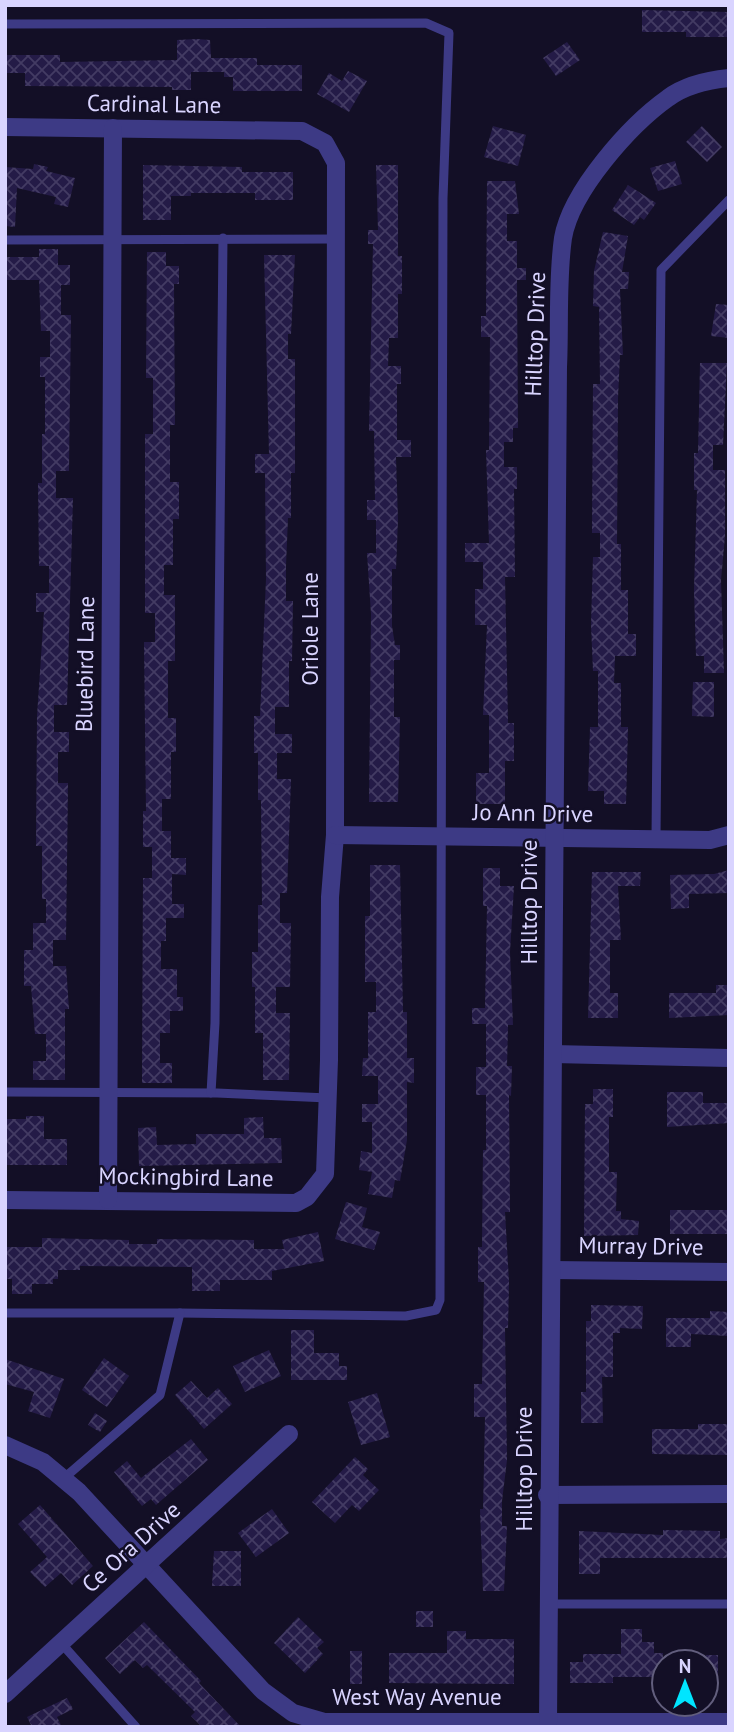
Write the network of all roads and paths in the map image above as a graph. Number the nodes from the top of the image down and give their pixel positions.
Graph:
1 (5, 24) edge
2 (729, 78) edge
3 (5, 127) edge
4 (113, 128) junction
5 (302, 131) joint
6 (729, 200) edge
7 (113, 238) junction
8 (223, 238) junction
9 (336, 239) junction
10 (5, 240) edge
11 (335, 835) junction
12 (729, 835) edge
13 (440, 836) junction
14 (554, 838) junction
15 (656, 839) junction
16 (554, 1054) junction
17 (729, 1058) edge
18 (5, 1092) edge
19 (211, 1093) junction
20 (107, 1094) junction
21 (328, 1098) junction
22 (327, 1145) joint
23 (5, 1200) edge
24 (108, 1200) junction
25 (552, 1270) junction
26 (729, 1272) edge
27 (180, 1312) junction
28 (5, 1313) edge
29 (289, 1434) dead end
30 (5, 1446) edge
31 (63, 1479) junction
32 (729, 1494) edge
33 (547, 1495) junction
34 (148, 1566) junction
35 (548, 1604) junction
36 (729, 1604) edge
37 (61, 1643) junction
38 (5, 1694) edge
39 (729, 1722) edge
40 (548, 1723) junction
41 (324, 1724) edge
42 (136, 1727) edge

1 - 13 lane
2 - 14 street, Hilltop Drive
3 - 4 street, Cardinal Lane
4 - 5 street, Cardinal Lane
4 - 7 street, Bluebird Lane
5 - 9 street, Oriole Lane
6 - 15 lane
7 - 8 lane
7 - 10 lane
7 - 20 street, Bluebird Lane
8 - 9 lane
8 - 19 lane
9 - 11 street, Oriole Lane
11 - 13 street, Jo Ann Drive
11 - 21 street, Oriole Lane
12 - 15 street, Jo Ann Drive
13 - 14 street, Jo Ann Drive
13 - 27 lane
14 - 15 street, Jo Ann Drive
14 - 16 street, Hilltop Drive
16 - 17 street
16 - 25 street, Hilltop Drive
18 - 20 lane
19 - 20 lane
19 - 21 lane
20 - 24 street, Bluebird Lane
21 - 22 street, Oriole Lane
22 - 24 street, Mockingbird Lane
23 - 24 street, Mockingbird Lane
25 - 26 street, Murray Drive
25 - 33 street, Hilltop Drive
27 - 28 lane
27 - 31 lane
29 - 34 street, Ce Ora Drive
30 - 31 street, West Way Avenue
31 - 34 street, West Way Avenue
32 - 33 street
33 - 35 street, Hilltop Drive
34 - 37 street, Ce Ora Drive
34 - 41 street, West Way Avenue
35 - 36 lane
35 - 40 street, Hilltop Drive
37 - 38 street, Ce Ora Drive
37 - 42 lane
39 - 40 street, West Way Avenue
40 - 41 street, West Way Avenue

